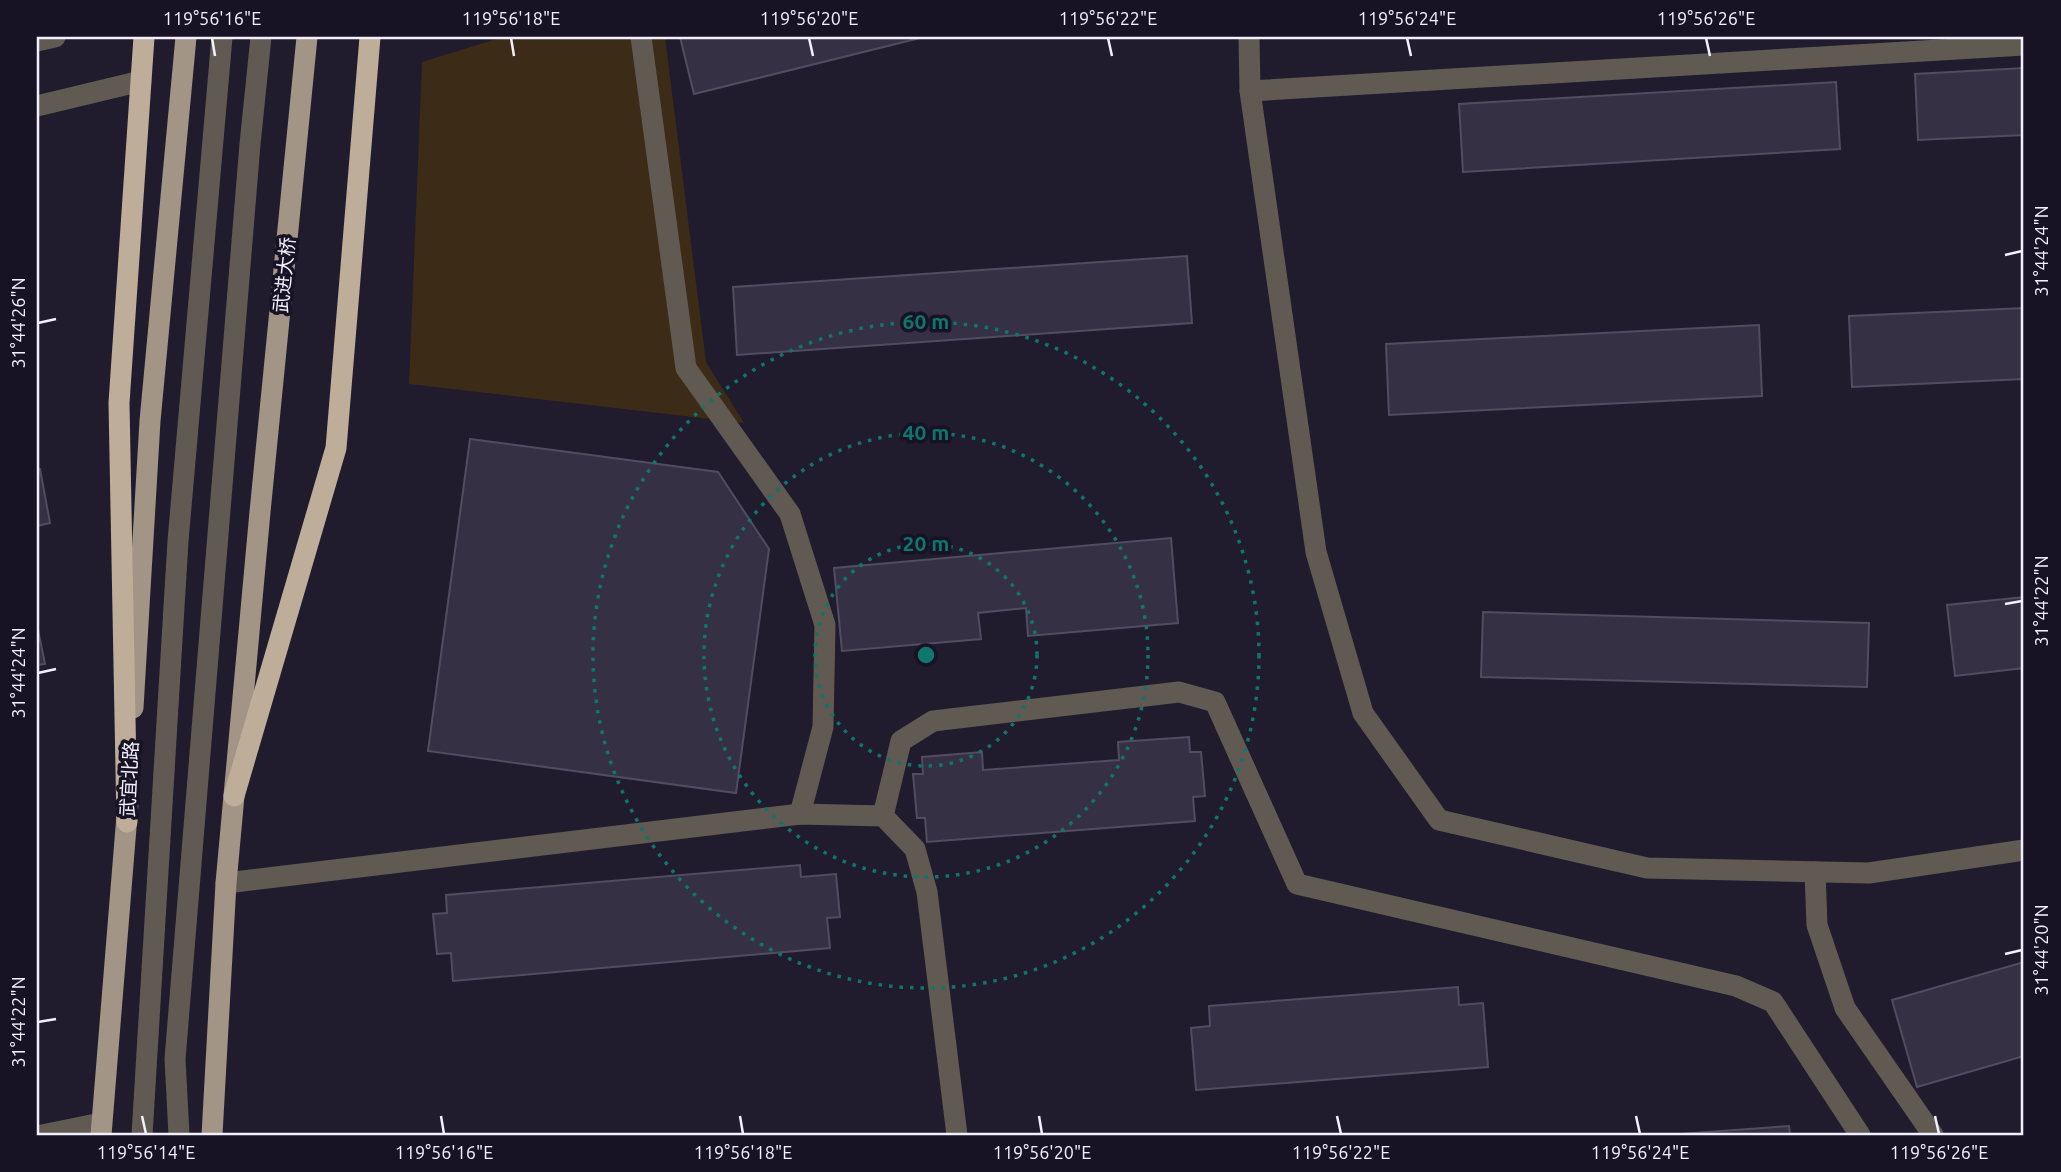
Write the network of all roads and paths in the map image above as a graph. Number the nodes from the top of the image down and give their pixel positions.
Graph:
1 (55, 37) edge
2 (144, 37) edge
3 (186, 37) edge
4 (222, 37) edge
5 (261, 37) edge
6 (307, 37) edge
7 (370, 37) edge
8 (641, 37) edge
9 (1249, 37) edge
10 (37, 41) edge
11 (2024, 45) edge
12 (141, 81) junction
13 (1250, 91) junction
14 (37, 106) edge
15 (234, 796) junction
16 (800, 814) junction
17 (883, 816) junction
18 (127, 822) junction
19 (2024, 850) edge
20 (1815, 872) junction
21 (226, 883) junction
22 (101, 1129) edge
23 (42, 1135) edge
24 (142, 1135) edge
25 (179, 1135) edge
26 (212, 1135) edge
27 (957, 1135) edge
28 (1860, 1135) edge
29 (1933, 1135) edge

1 - 10 street
2 - 12 highway
3 - 18 main road, 武宜北路
4 - 24 street
5 - 25 street
6 - 15 main road, 武进大桥
7 - 15 highway
8 - 16 street
9 - 13 street
11 - 13 street
12 - 14 street
12 - 18 highway
13 - 20 street
15 - 21 main road
16 - 17 street
16 - 21 street
17 - 27 street
17 - 28 street
18 - 22 main road, 武宜北路
19 - 20 street
20 - 29 street
21 - 26 main road
22 - 23 street

